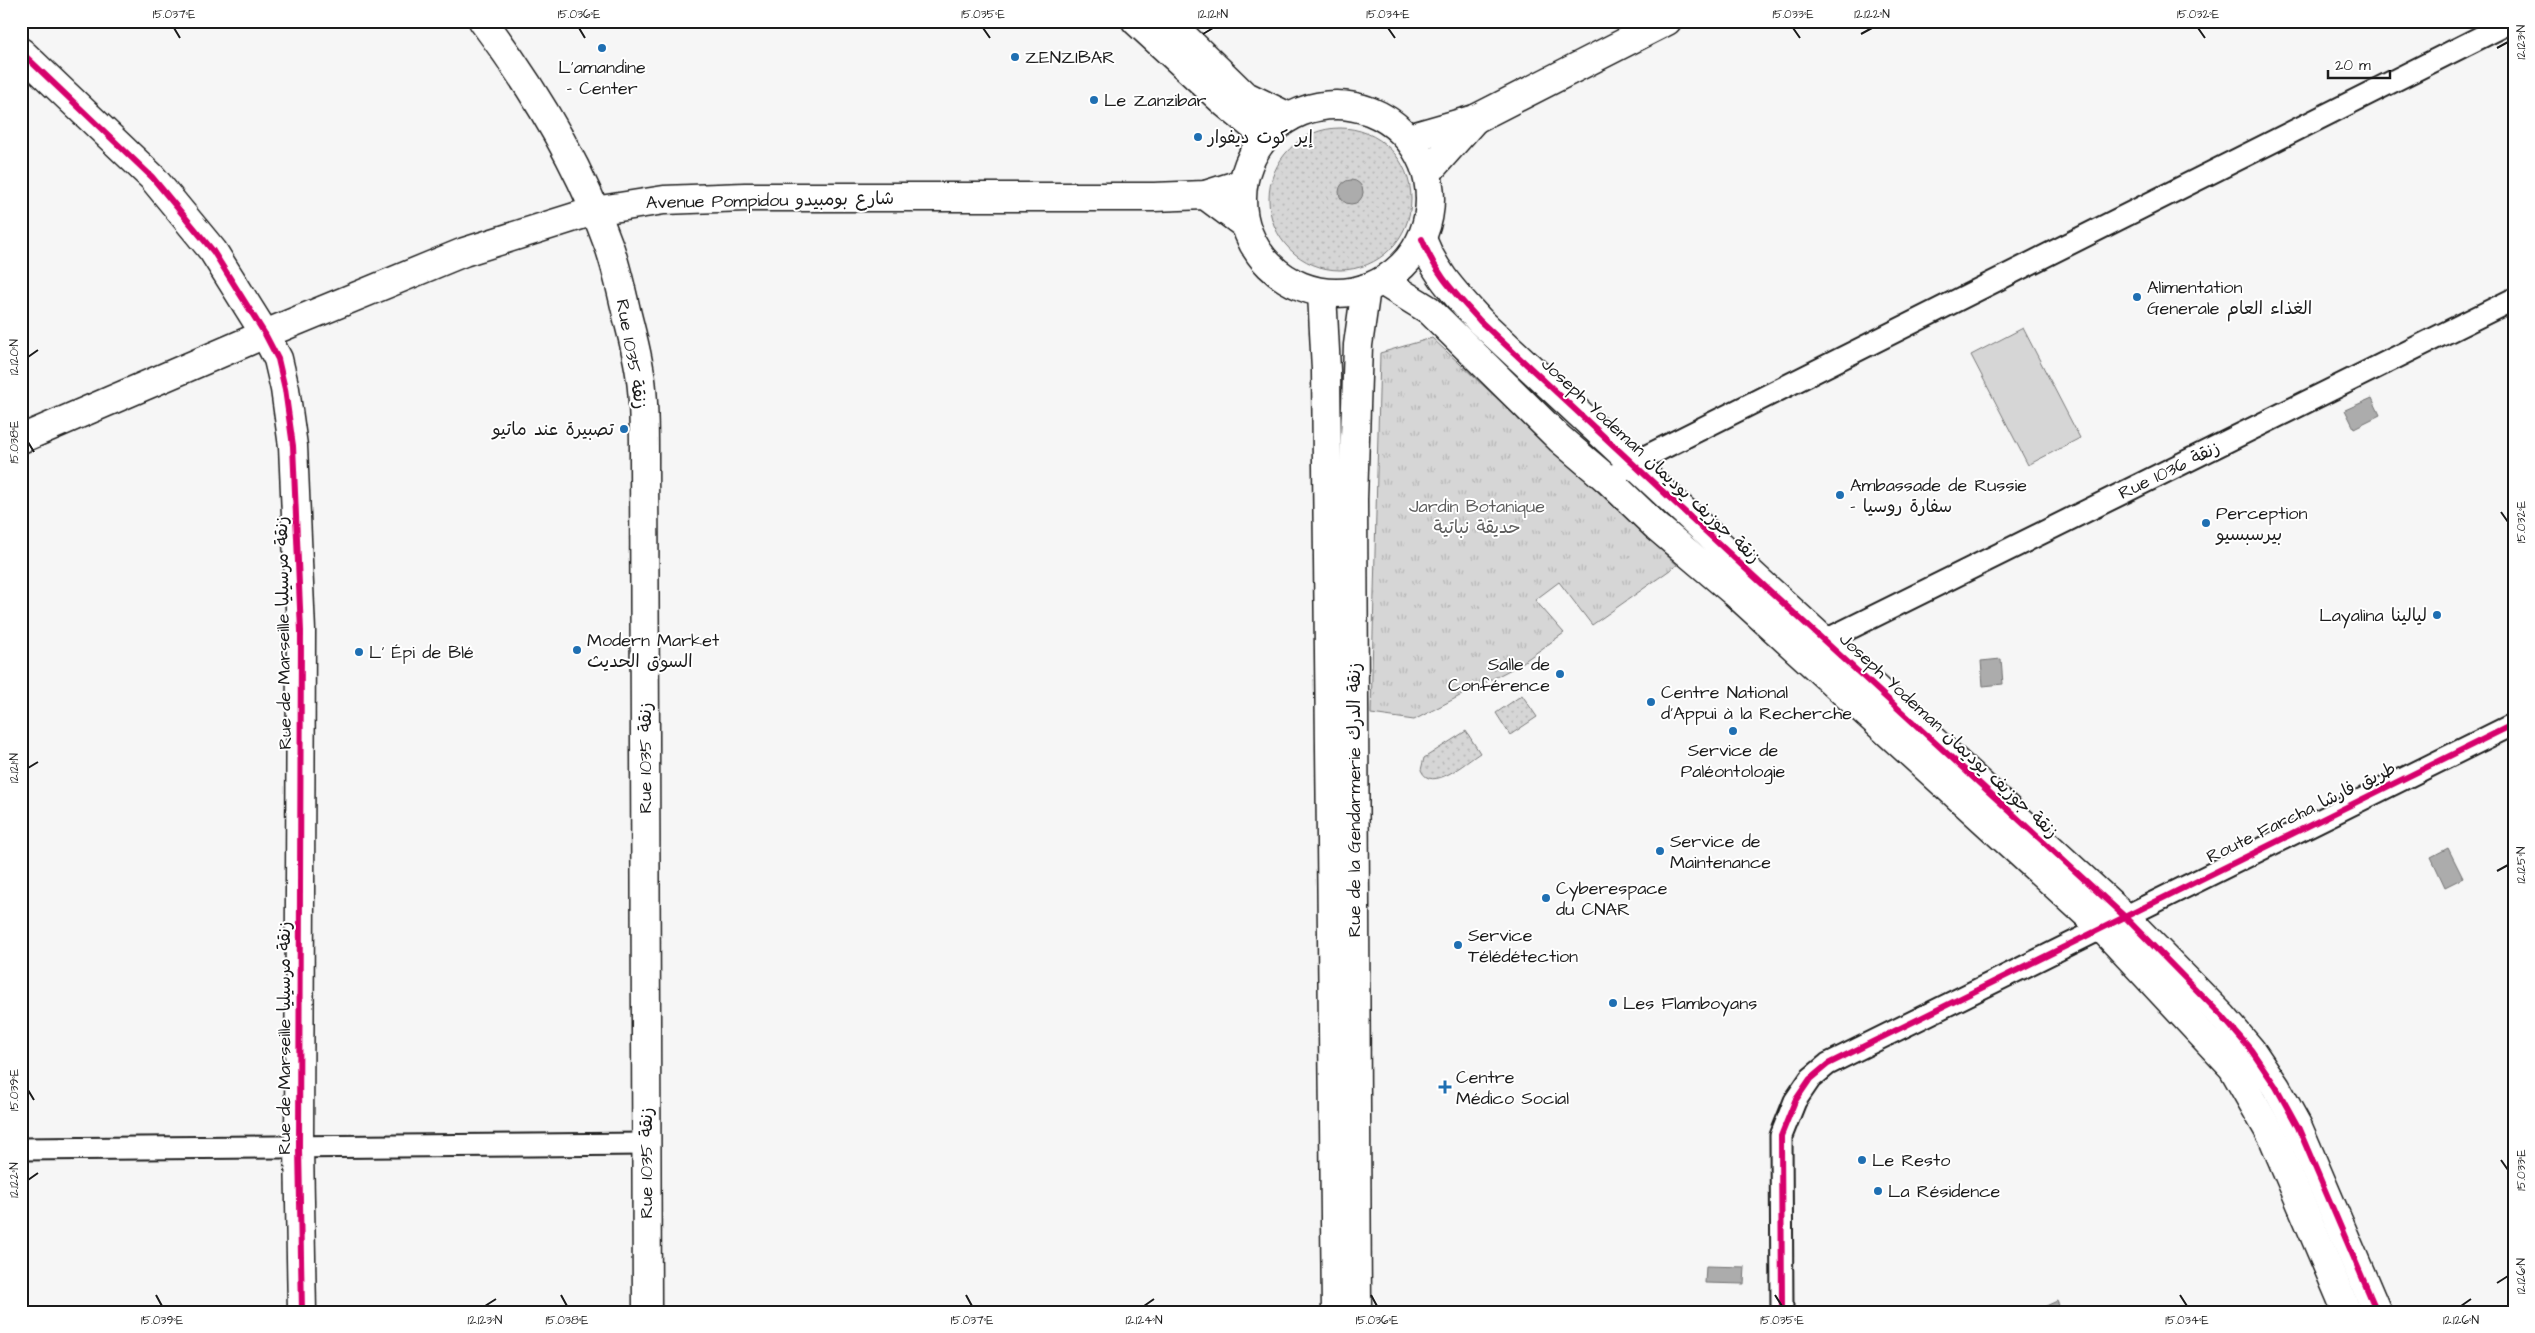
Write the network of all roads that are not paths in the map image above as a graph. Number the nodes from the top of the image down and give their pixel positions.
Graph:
1 (483, 21) edge
2 (1136, 21) edge
3 (1168, 21) edge
4 (1667, 21) edge
5 (2513, 21) edge
6 (21, 52) edge
7 (1289, 117) junction
8 (1475, 120) junction
9 (1265, 136) junction
10 (1408, 138) junction
11 (1428, 172) junction
12 (1243, 182) junction
13 (1204, 195) junction
14 (594, 210) junction
15 (1244, 224) junction
16 (1422, 239) junction
17 (1374, 285) junction
18 (1322, 293) junction
19 (2514, 299) edge
20 (265, 334) junction
21 (21, 439) edge
22 (1633, 463) junction
23 (1608, 480) junction
24 (1824, 641) junction
25 (2514, 724) edge
26 (2113, 922) junction
27 (646, 1144) junction
28 (299, 1147) junction
29 (21, 1149) edge
30 (302, 1312) edge
31 (647, 1312) edge
32 (1336, 1312) edge
33 (1357, 1312) edge
34 (1782, 1312) edge
35 (2347, 1312) edge
36 (2377, 1312) edge

1 - 14 main road, Rue 1035 زنقة
2 - 9 main road
3 - 7 main road
4 - 8 main road
5 - 22 street
6 - 20 main road, Rue de Marseille زنقة مرسيليا
7 - 9 main road
7 - 10 main road
8 - 10 main road
8 - 11 main road
9 - 12 main road
10 - 11 main road
11 - 16 main road
12 - 13 main road, Avenue Pompidou شارع بومبيدو
12 - 15 main road
13 - 14 main road, Avenue Pompidou شارع بومبيدو
13 - 15 main road
14 - 20 main road, Avenue Pompidou شارع بومبيدو
14 - 27 main road, Rue 1035 زنقة
15 - 18 main road
16 - 17 main road
16 - 22 main road, Joseph Yodeman زنقة جوزيف يوديمان
17 - 18 main road
17 - 23 main road, Joseph Yodeman زنقة جوزيف يوديمان
17 - 33 main road, Rue de la Gendarmerie زنقة الدرك
18 - 32 main road, Rue de la Gendarmerie زنقة الدرك
19 - 24 street, Rue 1036 زنقة
20 - 21 main road, Avenue Pompidou شارع بومبيدو
20 - 28 main road, Rue de Marseille زنقة مرسيليا
22 - 23 street
22 - 24 main road, Joseph Yodeman زنقة جوزيف يوديمان
23 - 26 main road, Joseph Yodeman زنقة جوزيف يوديمان
24 - 26 main road, Joseph Yodeman زنقة جوزيف يوديمان
25 - 26 street, Route Farcha طريق فارشا
26 - 34 street, Route Farcha طريق فارشا
26 - 35 main road, Joseph Yodeman زنقة جوزيف يوديمان
26 - 36 main road, Joseph Yodeman زنقة جوزيف يوديمان
27 - 28 street
27 - 31 main road, Rue 1035 زنقة
28 - 29 street
28 - 30 main road, Rue de Marseille زنقة مرسيليا

